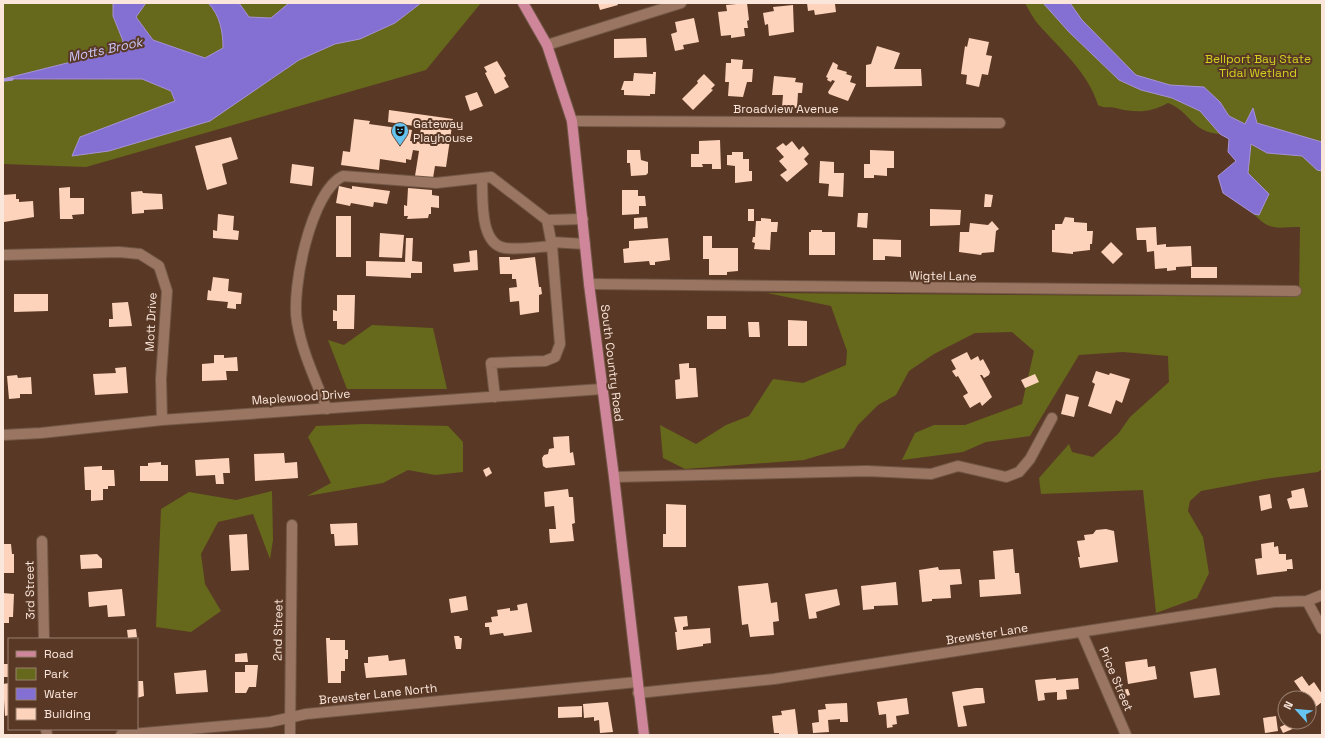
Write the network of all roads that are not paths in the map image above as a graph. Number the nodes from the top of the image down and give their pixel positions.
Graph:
1 (523, 3) edge
2 (681, 3) edge
3 (547, 45) junction
4 (572, 121) junction
5 (1000, 123) dead end
6 (482, 178) junction
7 (583, 219) junction
8 (547, 220) junction
9 (551, 244) junction
10 (585, 244) junction
11 (3, 255) edge
12 (589, 284) junction
13 (1296, 291) dead end
14 (602, 389) junction
15 (495, 397) junction
16 (327, 409) junction
17 (1052, 418) dead end
18 (162, 420) junction
19 (3, 435) edge
20 (614, 476) junction
21 (292, 525) dead end
22 (42, 541) dead end
23 (1322, 594) edge
24 (1307, 601) junction
25 (1322, 629) edge
26 (1082, 633) junction
27 (44, 638) edge
28 (637, 682) junction
29 (638, 693) junction
30 (290, 717) junction
31 (121, 735) edge
32 (290, 735) edge
33 (644, 735) edge
34 (1126, 735) edge

1 - 3 main road, South Country Road
2 - 3 street
3 - 4 main road, South Country Road
4 - 5 street, Broadview Avenue
4 - 7 main road, South Country Road
6 - 8 street
6 - 9 street
6 - 16 street
7 - 8 street
7 - 10 main road, South Country Road
8 - 9 street
9 - 10 street
9 - 15 street
10 - 12 main road, South Country Road
11 - 18 street, Mott Drive
12 - 13 street, Wigtel Lane
12 - 14 main road, South Country Road
14 - 15 street, Maplewood Drive
14 - 20 main road, South Country Road
15 - 16 street, Maplewood Drive
16 - 18 street, Maplewood Drive
17 - 20 street
18 - 19 street, Maplewood Drive
20 - 28 main road, South Country Road
21 - 30 street, 2nd Street
22 - 27 street, 3rd Street
23 - 24 street
24 - 25 street
24 - 26 street, Brewster Lane
26 - 29 street, Brewster Lane
26 - 34 street, Price Street
28 - 29 main road, South Country Road
28 - 30 street, Brewster Lane North
29 - 33 main road, South Country Road
30 - 31 street, Brewster Lane North
30 - 32 street, 2nd Street

